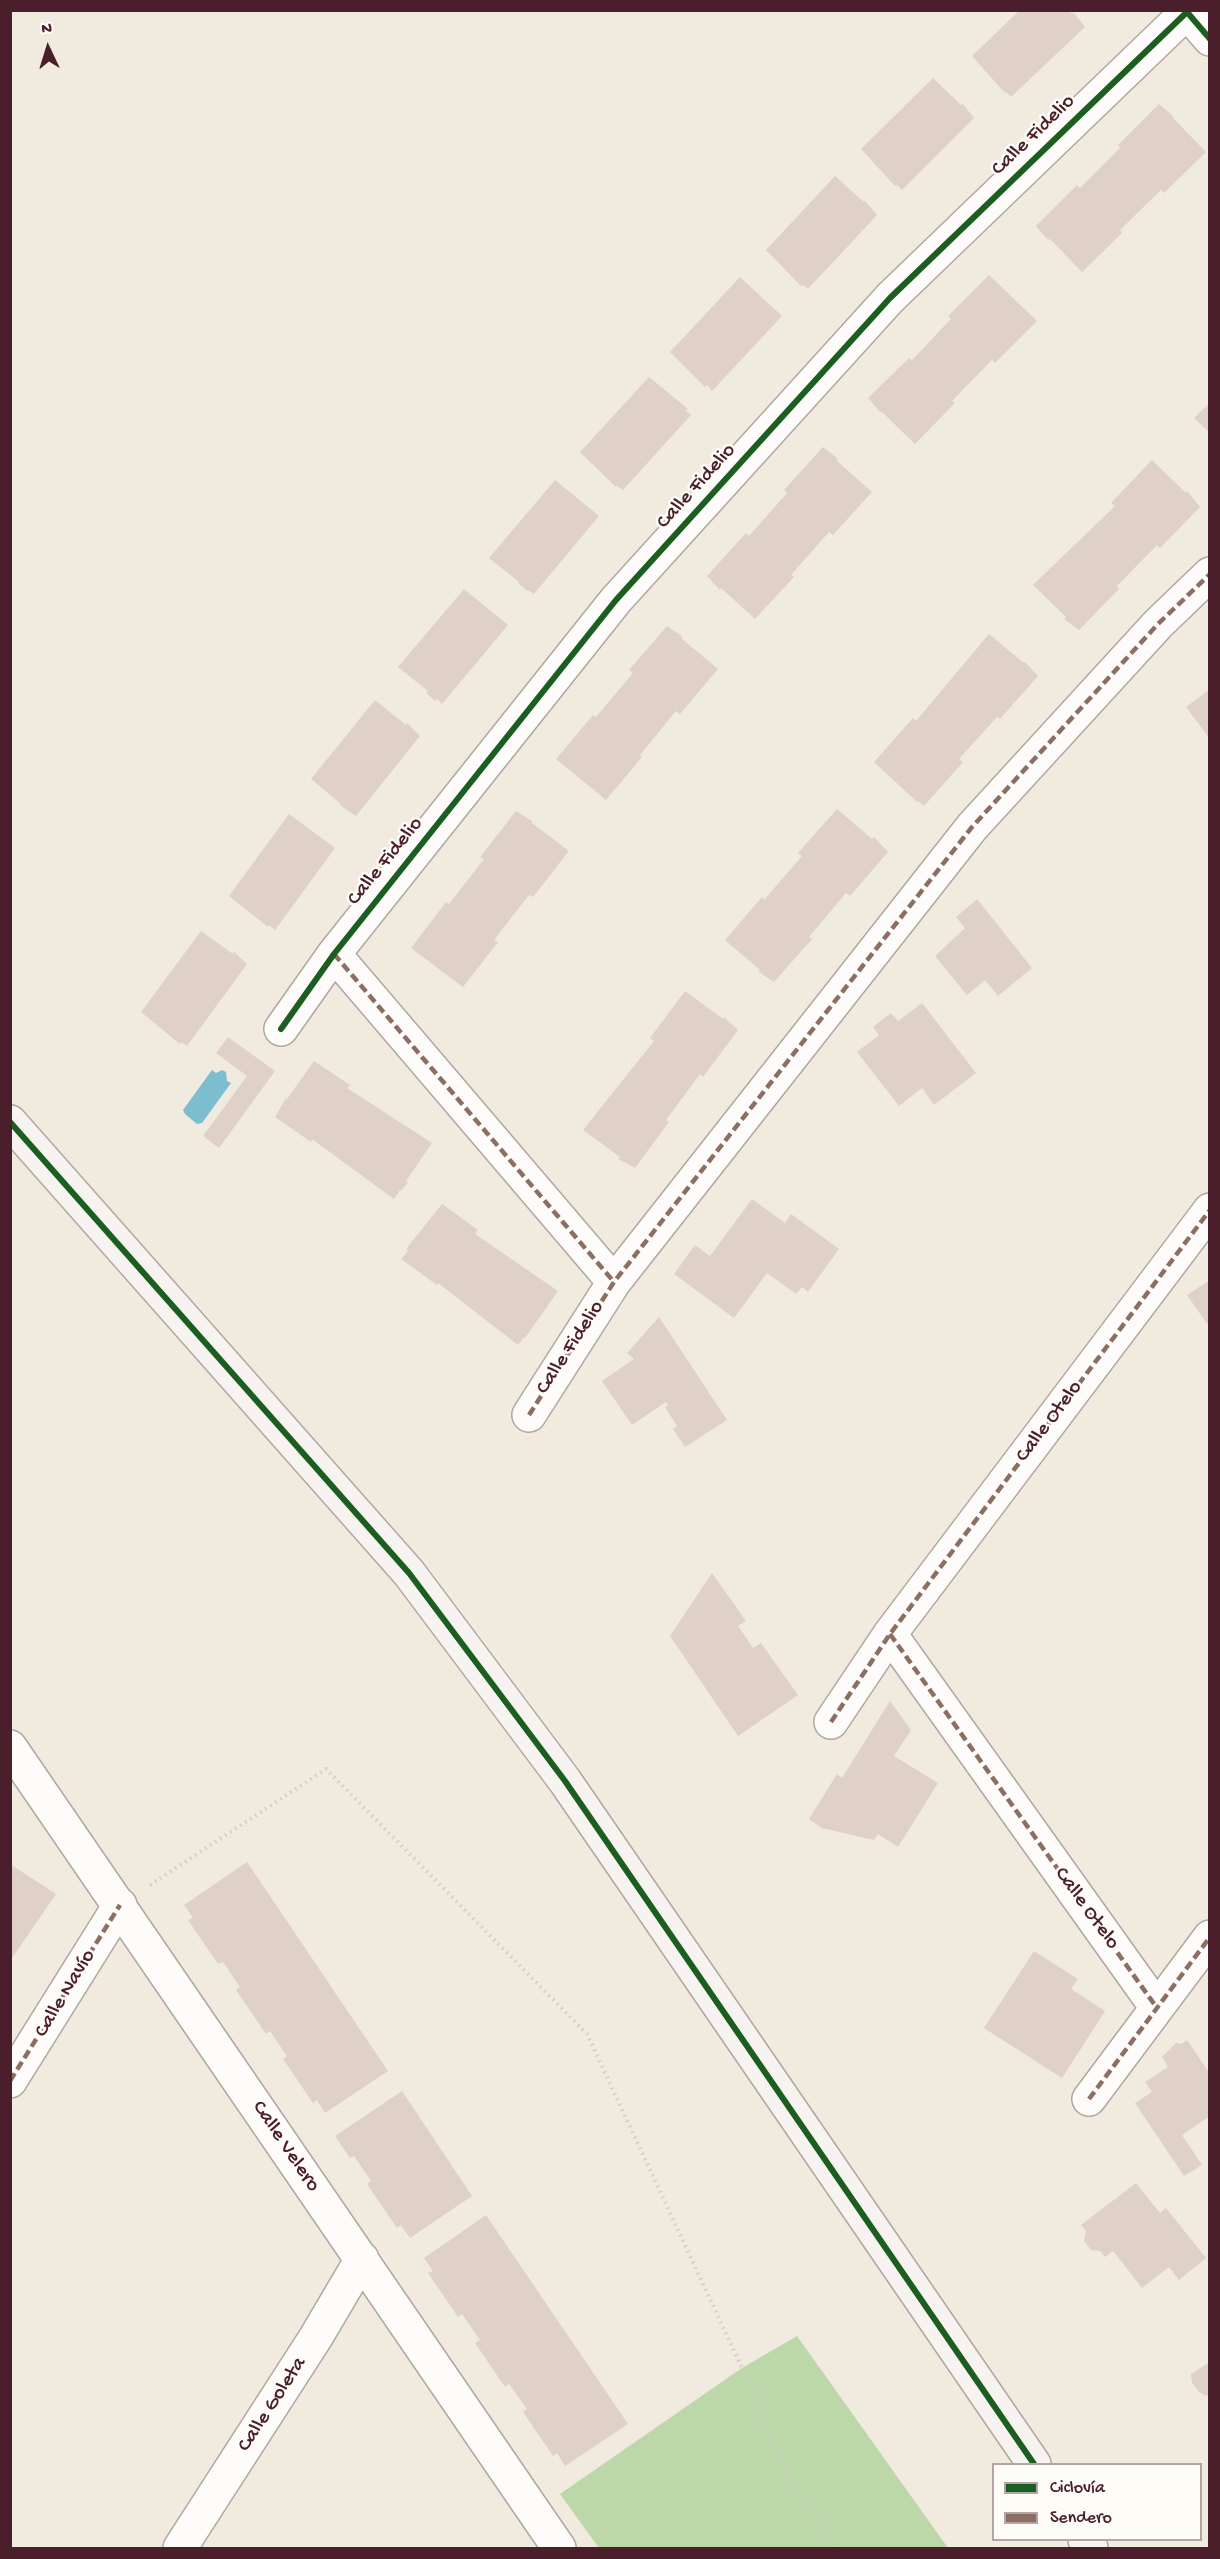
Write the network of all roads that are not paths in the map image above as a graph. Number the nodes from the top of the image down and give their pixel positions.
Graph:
1 (1209, 39) edge
2 (1209, 574) edge
3 (334, 954) junction
4 (281, 1029) dead end
5 (10, 1122) edge
6 (1209, 1210) edge
7 (614, 1282) junction
8 (529, 1415) dead end
9 (890, 1634) junction
10 (831, 1722) dead end
11 (10, 1747) edge
12 (120, 1905) junction
13 (1209, 1937) edge
14 (1157, 2008) junction
15 (10, 2081) edge
16 (1089, 2099) dead end
17 (362, 2259) junction
18 (1033, 2463) edge
19 (180, 2548) edge
20 (559, 2548) edge

1 - 3 street, Calle Fidelio
2 - 7 street, Calle Fidelio
3 - 4 street, Calle Fidelio
3 - 7 street, Calle Fidelio
5 - 18 street
6 - 9 street, Calle Otelo
7 - 8 street, Calle Fidelio
9 - 10 street, Calle Otelo
9 - 14 street, Calle Otelo
11 - 12 street, Calle Velero
12 - 15 street, Calle Navío
12 - 17 street, Calle Velero
13 - 14 street
14 - 16 street
17 - 19 street, Calle Goleta
17 - 20 street, Calle Velero

